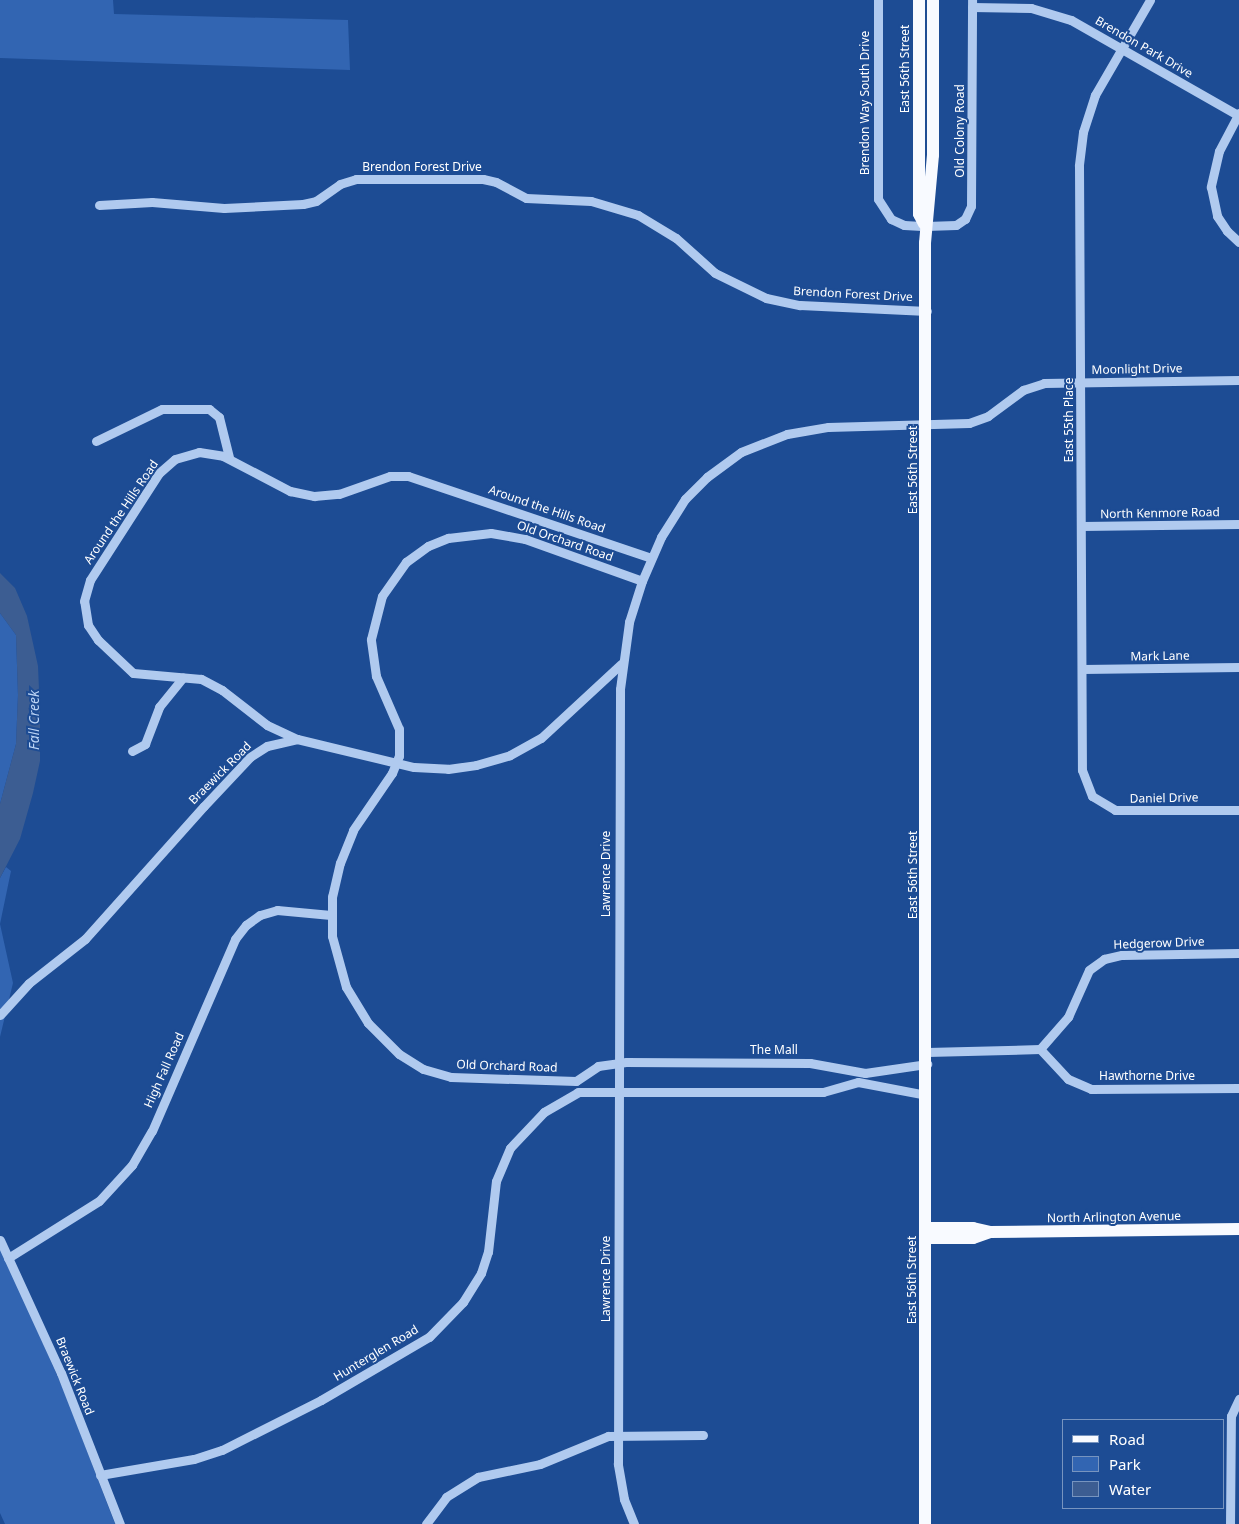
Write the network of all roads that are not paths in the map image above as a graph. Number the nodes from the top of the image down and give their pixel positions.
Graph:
1 (878, 0) edge
2 (919, 0) edge
3 (933, 0) edge
4 (1150, 0) edge
5 (972, 3) edge
6 (1121, 48) junction
7 (1238, 115) edge
8 (100, 205) dead end
9 (880, 205) joint
10 (926, 226) junction
11 (1239, 242) edge
12 (927, 310) junction
13 (1239, 380) edge
14 (1081, 382) junction
15 (926, 426) junction
16 (96, 442) dead end
17 (229, 458) junction
18 (1239, 524) edge
19 (1082, 526) junction
20 (651, 558) junction
21 (642, 580) junction
22 (621, 664) junction
23 (1239, 667) edge
24 (1082, 669) junction
25 (183, 677) junction
26 (296, 738) junction
27 (132, 751) dead end
28 (396, 764) junction
29 (1094, 798) joint
30 (1239, 810) edge
31 (331, 915) junction
32 (1239, 954) edge
33 (0, 1015) edge
34 (1040, 1049) junction
35 (927, 1058) junction
36 (618, 1063) junction
37 (882, 1071) junction
38 (861, 1078) junction
39 (576, 1081) junction
40 (881, 1084) junction
41 (1239, 1088) edge
42 (578, 1092) junction
43 (619, 1092) junction
44 (926, 1095) junction
45 (1239, 1230) edge
46 (926, 1233) junction
47 (0, 1240) edge
48 (8, 1258) junction
49 (1238, 1400) edge
50 (703, 1435) dead end
51 (618, 1436) junction
52 (100, 1475) junction
53 (120, 1524) edge
54 (426, 1524) edge
55 (634, 1524) edge
56 (925, 1524) edge
57 (1230, 1524) edge

1 - 9 street, Brendon Way South Drive
2 - 10 main road, East 56th Street
3 - 10 main road, East 56th Street
4 - 6 street, East 55th Place
5 - 6 street, Brendon Park Drive
5 - 10 street, Old Colony Road
6 - 7 street, Brendon Park Drive
6 - 14 street, East 55th Place
7 - 11 street
8 - 12 street, Brendon Forest Drive
9 - 10 street, Old Colony Road
10 - 12 main road, East 56th Street
12 - 15 main road, East 56th Street
13 - 14 street, Moonlight Drive
14 - 15 street, Moonlight Drive
14 - 19 street, East 55th Place
15 - 20 street, Lawrence Drive
15 - 35 main road, East 56th Street
16 - 17 street
17 - 20 street, Around the Hills Road
17 - 25 street, Around the Hills Road
18 - 19 street, North Kenmore Road
19 - 24 street, East 55th Place
20 - 21 street, Lawrence Drive
21 - 22 street, Lawrence Drive
21 - 28 street, Old Orchard Road
22 - 28 street
22 - 36 street, Lawrence Drive
23 - 24 street, Mark Lane
24 - 29 street, East 55th Place
25 - 26 street, Around the Hills Road
25 - 27 street
26 - 28 street
26 - 33 street, Braewick Road
28 - 31 street, Old Orchard Road
29 - 30 street, Daniel Drive
31 - 39 street, Old Orchard Road
31 - 48 street, High Fall Road
32 - 34 street, Hedgerow Drive
34 - 35 street, The Mall
34 - 41 street, Hawthorne Drive
35 - 37 street, The Mall
35 - 44 main road, East 56th Street
36 - 38 street, The Mall
36 - 39 street
36 - 43 street, Lawrence Drive
37 - 38 street, The Mall
37 - 40 street
38 - 40 street, The Mall
38 - 43 street, The Mall
39 - 42 street
40 - 44 street, The Mall
42 - 43 street
42 - 52 street, Hunterglen Road
43 - 51 street, Lawrence Drive
44 - 46 main road, East 56th Street
45 - 46 main road, North Arlington Avenue
46 - 56 main road, East 56th Street
47 - 48 street, Braewick Road
48 - 52 street, Braewick Road
49 - 57 street
50 - 51 street
51 - 54 street
51 - 55 street, Lawrence Drive
52 - 53 street, Braewick Road

